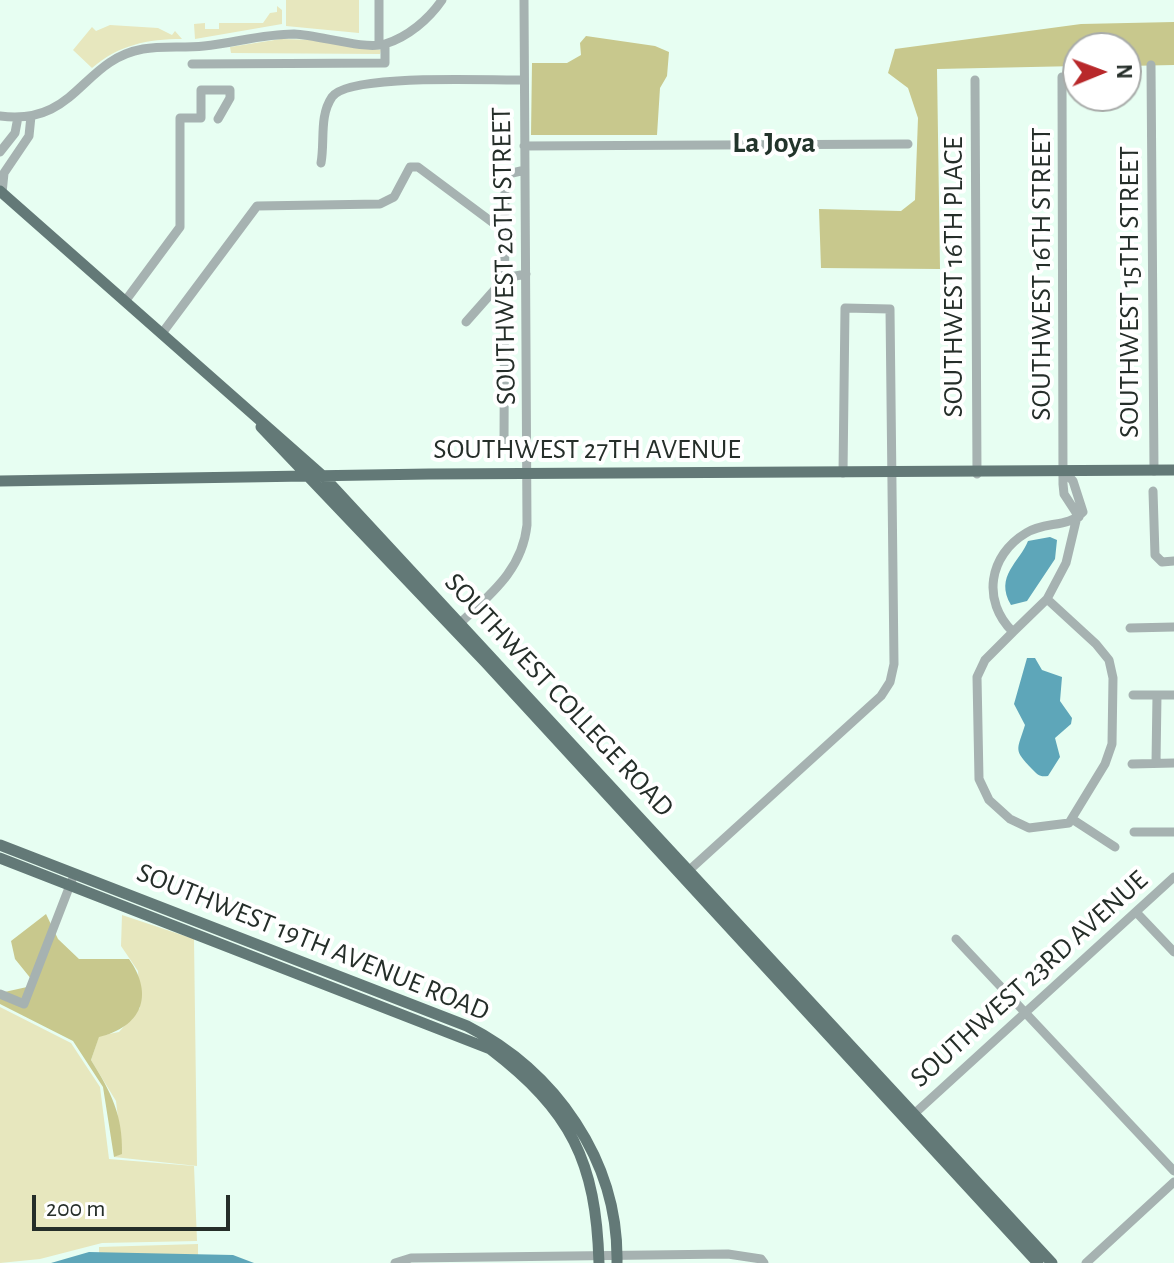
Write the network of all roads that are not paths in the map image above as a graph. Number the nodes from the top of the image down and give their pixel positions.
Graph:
1 (379, 0) edge
2 (442, 0) edge
3 (524, 0) edge
4 (382, 44) junction
5 (192, 64) dead end
6 (1151, 65) dead end
7 (524, 80) junction
8 (975, 80) dead end
9 (1062, 112) edge
10 (0, 116) edge
11 (31, 116) junction
12 (18, 117) junction
13 (218, 119) dead end
14 (908, 144) dead end
15 (524, 146) junction
16 (0, 152) edge
17 (321, 163) dead end
18 (525, 170) junction
19 (1, 193) edge
20 (504, 231) junction
21 (526, 274) junction
22 (505, 278) junction
23 (126, 300) junction
24 (466, 322) dead end
25 (163, 332) junction
26 (504, 447) dead end
27 (1174, 470) edge
28 (1154, 471) junction
29 (1065, 472) junction
30 (843, 473) junction
31 (892, 473) junction
32 (529, 474) junction
33 (977, 474) junction
34 (307, 476) junction
35 (323, 476) junction
36 (0, 481) edge
37 (1153, 491) dead end
38 (1079, 497) junction
39 (1068, 502) junction
40 (1077, 519) junction
41 (1174, 561) edge
42 (1047, 599) junction
43 (457, 626) junction
44 (1174, 627) edge
45 (1130, 628) dead end
46 (1013, 632) junction
47 (1133, 695) dead end
48 (1157, 695) junction
49 (1174, 695) edge
50 (1156, 763) junction
51 (1174, 763) edge
52 (1132, 764) dead end
53 (1072, 819) junction
54 (1134, 832) dead end
55 (1174, 832) edge
56 (0, 845) edge
57 (1115, 847) dead end
58 (0, 858) edge
59 (685, 873) junction
60 (1174, 877) edge
61 (72, 879) junction
62 (1136, 912) junction
63 (956, 939) dead end
64 (1174, 952) edge
65 (0, 994) edge
66 (1023, 1012) junction
67 (914, 1114) junction
68 (1174, 1171) edge
69 (1174, 1182) edge
70 (617, 1258) edge
71 (598, 1259) edge
72 (496, 1261) edge
73 (395, 1263) edge
74 (764, 1263) edge
75 (1038, 1263) edge
76 (1052, 1263) edge
77 (1086, 1263) edge

1 - 4 street
2 - 4 street
3 - 7 street, SOUTHWEST 20TH STREET
4 - 5 street
4 - 11 street
6 - 28 street, SOUTHWEST 15TH STREET
7 - 15 street, SOUTHWEST 20TH STREET
7 - 17 street
8 - 33 street, SOUTHWEST 16TH PLACE
9 - 29 street, SOUTHWEST 16TH STREET
10 - 12 street
11 - 12 street
11 - 19 street
12 - 16 street
13 - 23 street
14 - 15 street
15 - 18 street, SOUTHWEST 20TH STREET
18 - 20 street
18 - 21 street, SOUTHWEST 20TH STREET
19 - 23 main road, SOUTHWEST COLLEGE ROAD
19 - 34 main road, SOUTHWEST COLLEGE ROAD
20 - 22 street
20 - 25 street
21 - 22 street
21 - 32 street, SOUTHWEST 20TH STREET
22 - 24 street
22 - 26 street
23 - 25 main road, SOUTHWEST COLLEGE ROAD
25 - 35 main road, SOUTHWEST COLLEGE ROAD
27 - 28 main road, SOUTHWEST 27TH AVENUE
28 - 29 main road, SOUTHWEST 27TH AVENUE
29 - 33 main road, SOUTHWEST 27TH AVENUE
29 - 38 street
29 - 39 street, SOUTHWEST 16TH STREET
30 - 31 main road, SOUTHWEST 27TH AVENUE
30 - 31 street
30 - 32 main road, SOUTHWEST 27TH AVENUE
31 - 33 main road, SOUTHWEST 27TH AVENUE
31 - 59 street
32 - 35 main road, SOUTHWEST 27TH AVENUE
32 - 43 street, SOUTHWEST 20TH STREET
34 - 35 main road, SOUTHWEST 27TH AVENUE
34 - 36 main road, SOUTHWEST 27TH AVENUE
34 - 43 main road, SOUTHWEST COLLEGE ROAD
35 - 43 main road, SOUTHWEST COLLEGE ROAD
37 - 41 street
38 - 39 street
38 - 40 street
39 - 40 street
40 - 42 street
40 - 46 street
42 - 46 street
42 - 53 street
43 - 59 main road, SOUTHWEST COLLEGE ROAD
44 - 45 street
46 - 53 street
47 - 48 street
48 - 49 street
48 - 50 street
50 - 51 street
50 - 52 street
53 - 57 street
54 - 55 street
56 - 61 main road, SOUTHWEST 19TH AVENUE ROAD
58 - 61 main road, SOUTHWEST 19TH AVENUE ROAD
59 - 67 main road, SOUTHWEST COLLEGE ROAD
59 - 75 main road, SOUTHWEST COLLEGE ROAD
60 - 62 street, SOUTHWEST 23RD AVENUE
61 - 65 street
61 - 70 main road, SOUTHWEST 19TH AVENUE ROAD
61 - 71 main road, SOUTHWEST 19TH AVENUE ROAD
62 - 64 street
62 - 66 street, SOUTHWEST 23RD AVENUE
63 - 66 street
66 - 67 street, SOUTHWEST 23RD AVENUE
66 - 68 street
67 - 76 main road, SOUTHWEST COLLEGE ROAD
69 - 77 street
70 - 71 street
70 - 74 street
71 - 72 street
72 - 73 street

